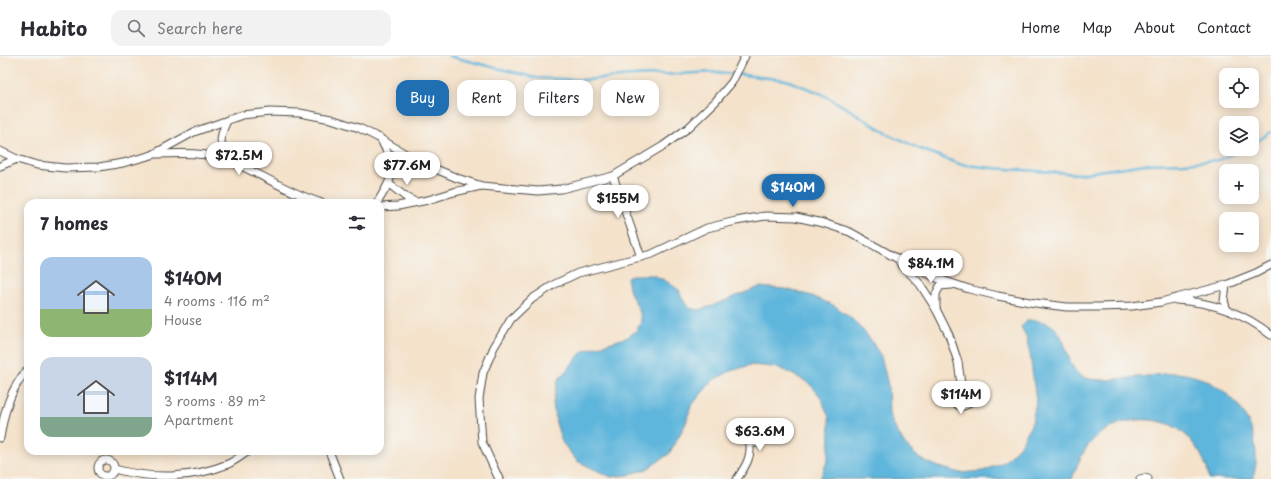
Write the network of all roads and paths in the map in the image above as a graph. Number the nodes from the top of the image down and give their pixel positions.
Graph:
1 (744, 59) edge
2 (227, 121) junction
3 (379, 138) junction
4 (0, 151) edge
5 (152, 155) junction
6 (17, 160) junction
7 (228, 160) junction
8 (427, 165) junction
9 (0, 166) edge
10 (392, 175) junction
11 (613, 176) junction
12 (389, 184) junction
13 (482, 186) junction
14 (308, 199) edge
15 (380, 199) edge
16 (416, 202) junction
17 (384, 207) edge
18 (641, 257) junction
19 (894, 258) junction
20 (1271, 265) edge
21 (954, 284) junction
22 (1226, 285) junction
23 (1167, 300) junction
24 (936, 309) junction
25 (1227, 310) junction
26 (1271, 335) edge
27 (24, 374) edge
28 (958, 386) junction
29 (0, 438) edge
30 (749, 439) junction
31 (760, 441) junction
32 (751, 448) junction
33 (243, 455) edge
34 (330, 455) edge
35 (114, 469) dead end
36 (340, 479) edge
37 (499, 479) edge
38 (737, 479) edge
39 (1140, 479) edge
40 (1148, 479) edge

1 - 11 street
2 - 3 street
2 - 5 street
2 - 7 street
3 - 8 street
3 - 10 street
4 - 6 street
5 - 6 street
5 - 7 street
6 - 9 street
7 - 14 street
8 - 10 street
8 - 13 street
10 - 12 street
11 - 13 street
11 - 18 street
12 - 15 street
12 - 16 street
13 - 16 street
16 - 17 street
18 - 19 street
18 - 37 street
19 - 21 street
19 - 24 street
20 - 22 street
21 - 23 street
21 - 24 street
22 - 23 street
22 - 25 street
23 - 25 street
24 - 28 street
25 - 26 street
27 - 29 street
28 - 28 street
30 - 31 street
30 - 31 street
30 - 32 street
31 - 32 street
32 - 38 street
33 - 35 street
34 - 36 street
39 - 40 street

